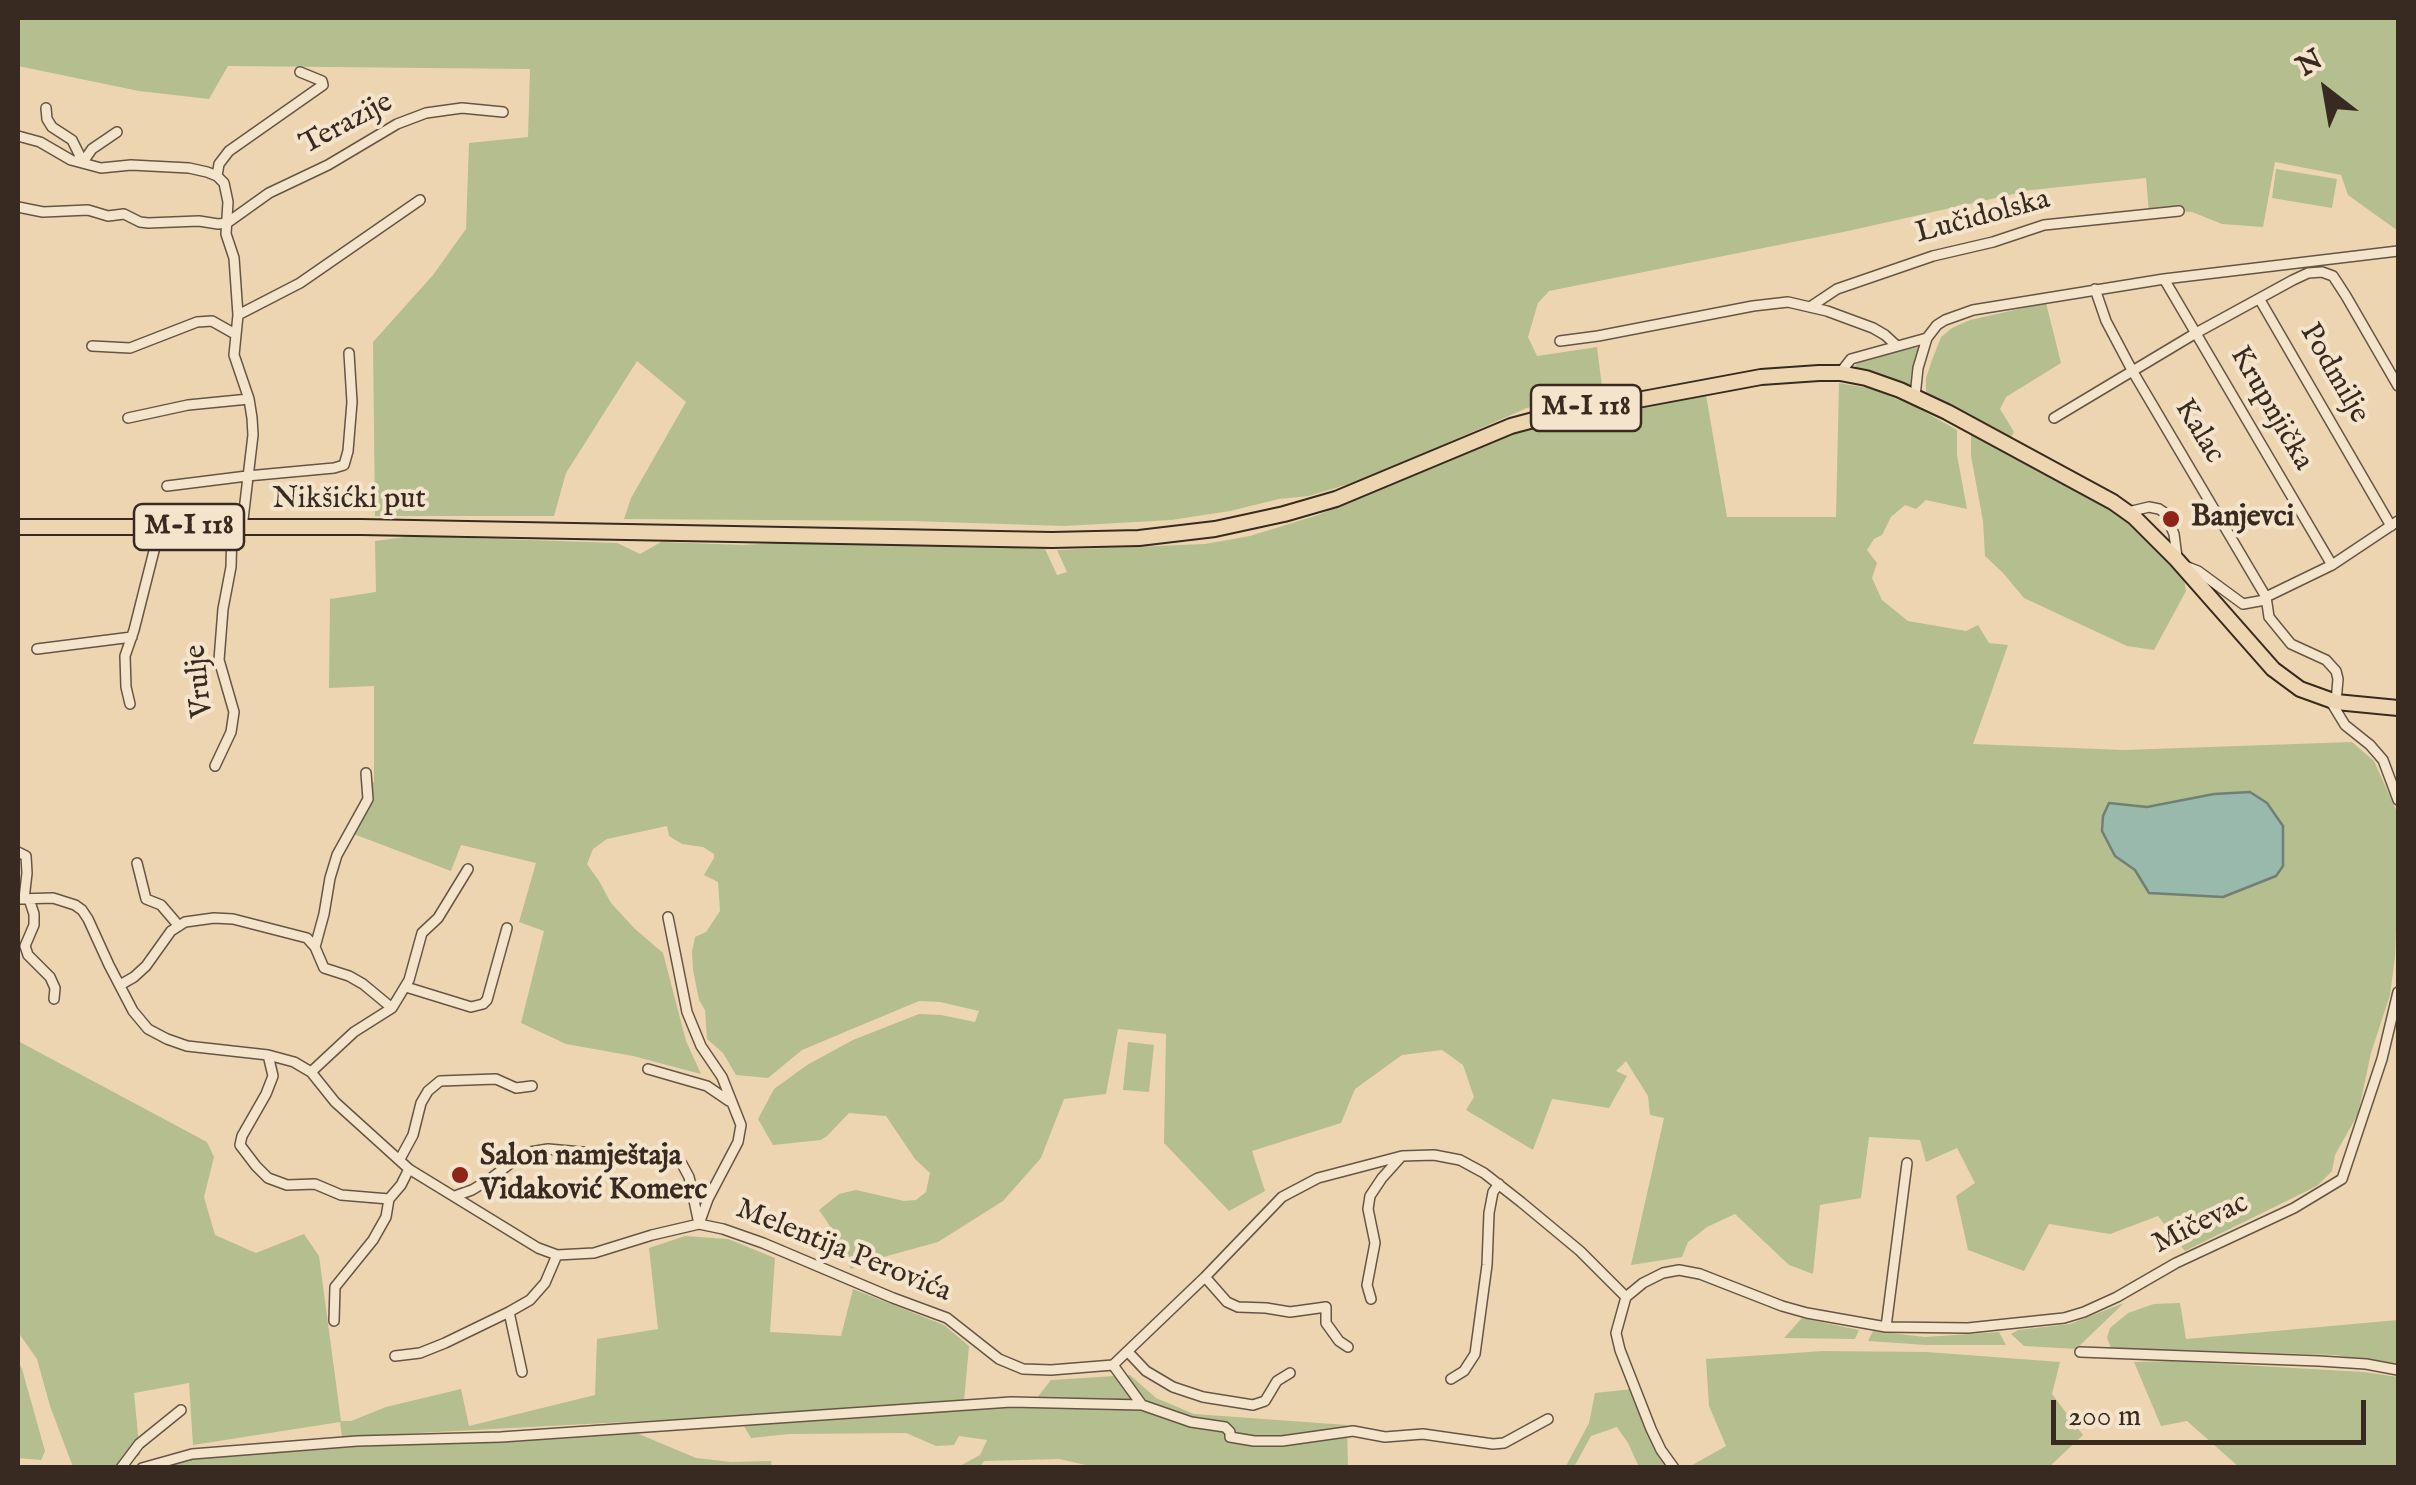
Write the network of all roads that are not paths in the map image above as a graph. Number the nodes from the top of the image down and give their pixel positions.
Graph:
1 (300, 72) dead end
2 (46, 108) dead end
3 (503, 112) dead end
4 (117, 132) dead end
5 (18, 136) edge
6 (83, 162) junction
7 (217, 176) junction
8 (420, 200) dead end
9 (18, 207) edge
10 (2179, 211) dead end
11 (226, 223) junction
12 (2398, 251) edge
13 (2164, 279) junction
14 (2095, 289) junction
15 (2260, 300) junction
16 (1810, 308) junction
17 (238, 315) junction
18 (235, 334) junction
19 (2196, 334) junction
20 (1928, 338) junction
21 (1560, 341) dead end
22 (92, 346) dead end
23 (1896, 346) junction
24 (349, 352) dead end
25 (2133, 372) junction
26 (1840, 374) junction
27 (2398, 386) edge
28 (1915, 397) junction
29 (249, 400) junction
30 (128, 418) dead end
31 (2054, 418) dead end
32 (247, 476) junction
33 (167, 486) dead end
34 (2128, 512) junction
35 (2395, 524) edge
36 (18, 527) edge
37 (160, 527) junction
38 (237, 528) junction
39 (2180, 562) junction
40 (2332, 566) junction
41 (2266, 599) junction
42 (132, 637) junction
43 (37, 650) dead end
44 (2333, 701) junction
45 (130, 704) dead end
46 (2398, 708) edge
47 (215, 766) dead end
48 (366, 773) dead end
49 (2398, 800) edge
50 (18, 852) edge
51 (137, 863) dead end
52 (468, 869) dead end
53 (24, 899) edge
54 (668, 918) dead end
55 (179, 926) junction
56 (507, 928) dead end
57 (315, 947) junction
58 (120, 985) junction
59 (406, 987) junction
60 (2398, 992) edge
61 (54, 999) dead end
62 (392, 1008) junction
63 (268, 1055) junction
64 (648, 1069) dead end
65 (311, 1072) junction
66 (532, 1086) dead end
67 (731, 1103) junction
68 (1402, 1156) junction
69 (400, 1159) junction
70 (1908, 1163) dead end
71 (409, 1168) junction
72 (1498, 1184) junction
73 (455, 1196) junction
74 (389, 1199) junction
75 (699, 1224) junction
76 (557, 1255) junction
77 (1204, 1277) junction
78 (1626, 1297) junction
79 (1370, 1299) dead end
80 (509, 1312) junction
81 (334, 1321) dead end
82 (1886, 1327) junction
83 (1348, 1347) dead end
84 (1128, 1352) junction
85 (2080, 1352) dead end
86 (395, 1356) dead end
87 (1114, 1365) junction
88 (2398, 1370) edge
89 (522, 1372) dead end
90 (1290, 1372) dead end
91 (1451, 1379) dead end
92 (1142, 1405) junction
93 (180, 1410) dead end
94 (1548, 1419) dead end
95 (120, 1468) edge
96 (142, 1468) edge
97 (1674, 1468) edge

1 - 7 street, Terazije
2 - 6 street
3 - 11 street, Terazije
4 - 6 street
5 - 6 street
6 - 7 street
7 - 11 street
8 - 17 street
9 - 11 street
10 - 16 street, Lučidolska
11 - 17 street
12 - 13 street
13 - 14 street
13 - 19 street, Krupnjička
14 - 20 street
14 - 25 street, Kalac
15 - 19 street
15 - 27 street
15 - 35 street, Podmilje
16 - 21 street
16 - 23 street
17 - 18 street
18 - 22 street
18 - 29 street
19 - 25 street
19 - 40 street, Krupnjička
20 - 23 street
20 - 28 street
23 - 26 street
24 - 32 street
25 - 31 street
25 - 41 street, Kalac
26 - 28 main road, M-I 118
26 - 38 main road, Nikšićki put / M-I 118
28 - 34 main road, M-I 118
29 - 30 street
29 - 32 street
32 - 33 street
32 - 38 street
34 - 39 main road, M-I 118
34 - 39 street
35 - 40 street
36 - 37 main road, Nikšićki put / M-I 118
37 - 38 main road, Nikšićki put / M-I 118
37 - 42 street
38 - 47 street, Vrulje
39 - 41 street
39 - 44 main road, M-I 118
40 - 41 street
41 - 44 street, Kalac
42 - 43 street
42 - 45 street
44 - 46 main road, M-I 118
44 - 49 street
48 - 57 street
50 - 53 street
51 - 55 street
52 - 59 street
53 - 58 street
53 - 61 street
54 - 67 street, Melentija Perovića
55 - 57 street
55 - 58 street
56 - 59 street
57 - 62 street
58 - 63 street
59 - 62 street
60 - 82 street, Mičevac
62 - 65 street
63 - 65 street
63 - 74 street
64 - 67 street
65 - 69 street
66 - 69 street
67 - 75 street, Melentija Perovića
68 - 72 street
68 - 77 street
68 - 79 street
69 - 71 street
70 - 82 street
71 - 73 street
71 - 74 street
72 - 78 street
72 - 91 street
73 - 75 street, Melentija Perovića
73 - 76 street
74 - 81 street
75 - 76 street, Melentija Perovića
75 - 87 street, Melentija Perovića
76 - 80 street
77 - 83 street
77 - 84 street
78 - 82 street, Mičevac
78 - 97 street
80 - 86 street
80 - 89 street
84 - 87 street
84 - 90 street
85 - 88 street
87 - 92 street
92 - 94 street
92 - 96 street
93 - 95 street

